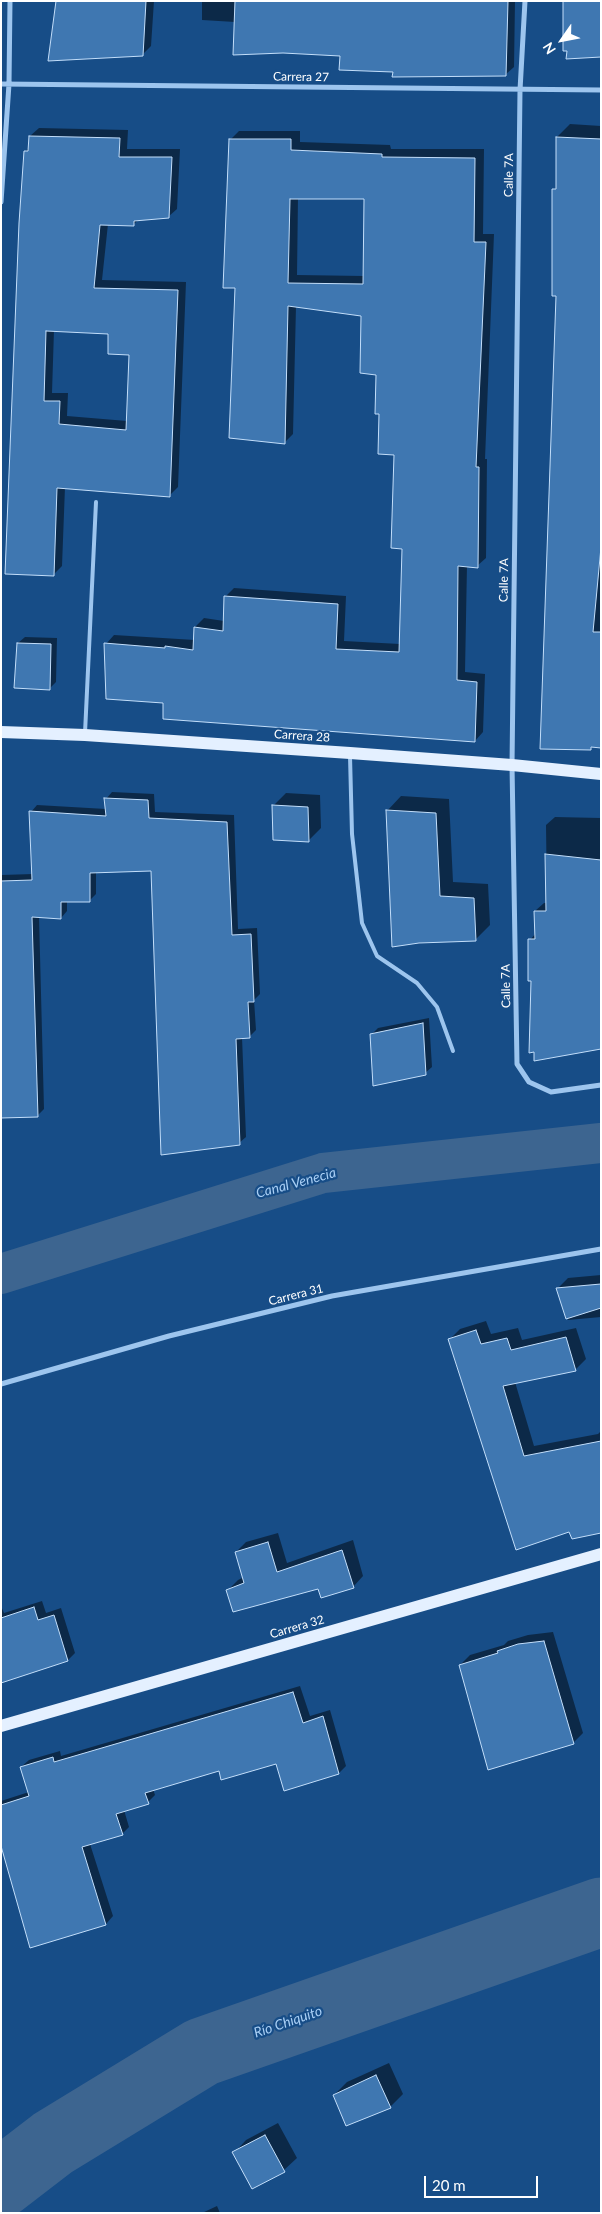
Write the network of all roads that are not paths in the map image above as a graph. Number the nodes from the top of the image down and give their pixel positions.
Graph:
1 (10, 1) edge
2 (525, 1) edge
3 (1, 84) edge
4 (9, 84) junction
5 (520, 90) junction
6 (601, 90) edge
7 (1, 202) edge
8 (96, 502) dead end
9 (1, 732) edge
10 (85, 735) junction
11 (350, 754) junction
12 (512, 765) junction
13 (601, 774) edge
14 (452, 1051) dead end
15 (601, 1085) edge
16 (601, 1249) edge
17 (1, 1384) edge
18 (601, 1554) edge
19 (1, 1726) edge

1 - 4 street
2 - 5 street, Calle 7A
3 - 4 street, Carrera 27
4 - 5 street, Carrera 27
4 - 7 street
5 - 6 street, Carrera 27
5 - 12 street, Calle 7A
8 - 10 lane
9 - 10 main road, Carrera 28
10 - 11 main road, Carrera 28
11 - 12 main road, Carrera 28
11 - 14 lane
12 - 13 main road, Carrera 28
12 - 15 street, Calle 7A
16 - 17 street, Carrera 31
18 - 19 main road, Carrera 32

